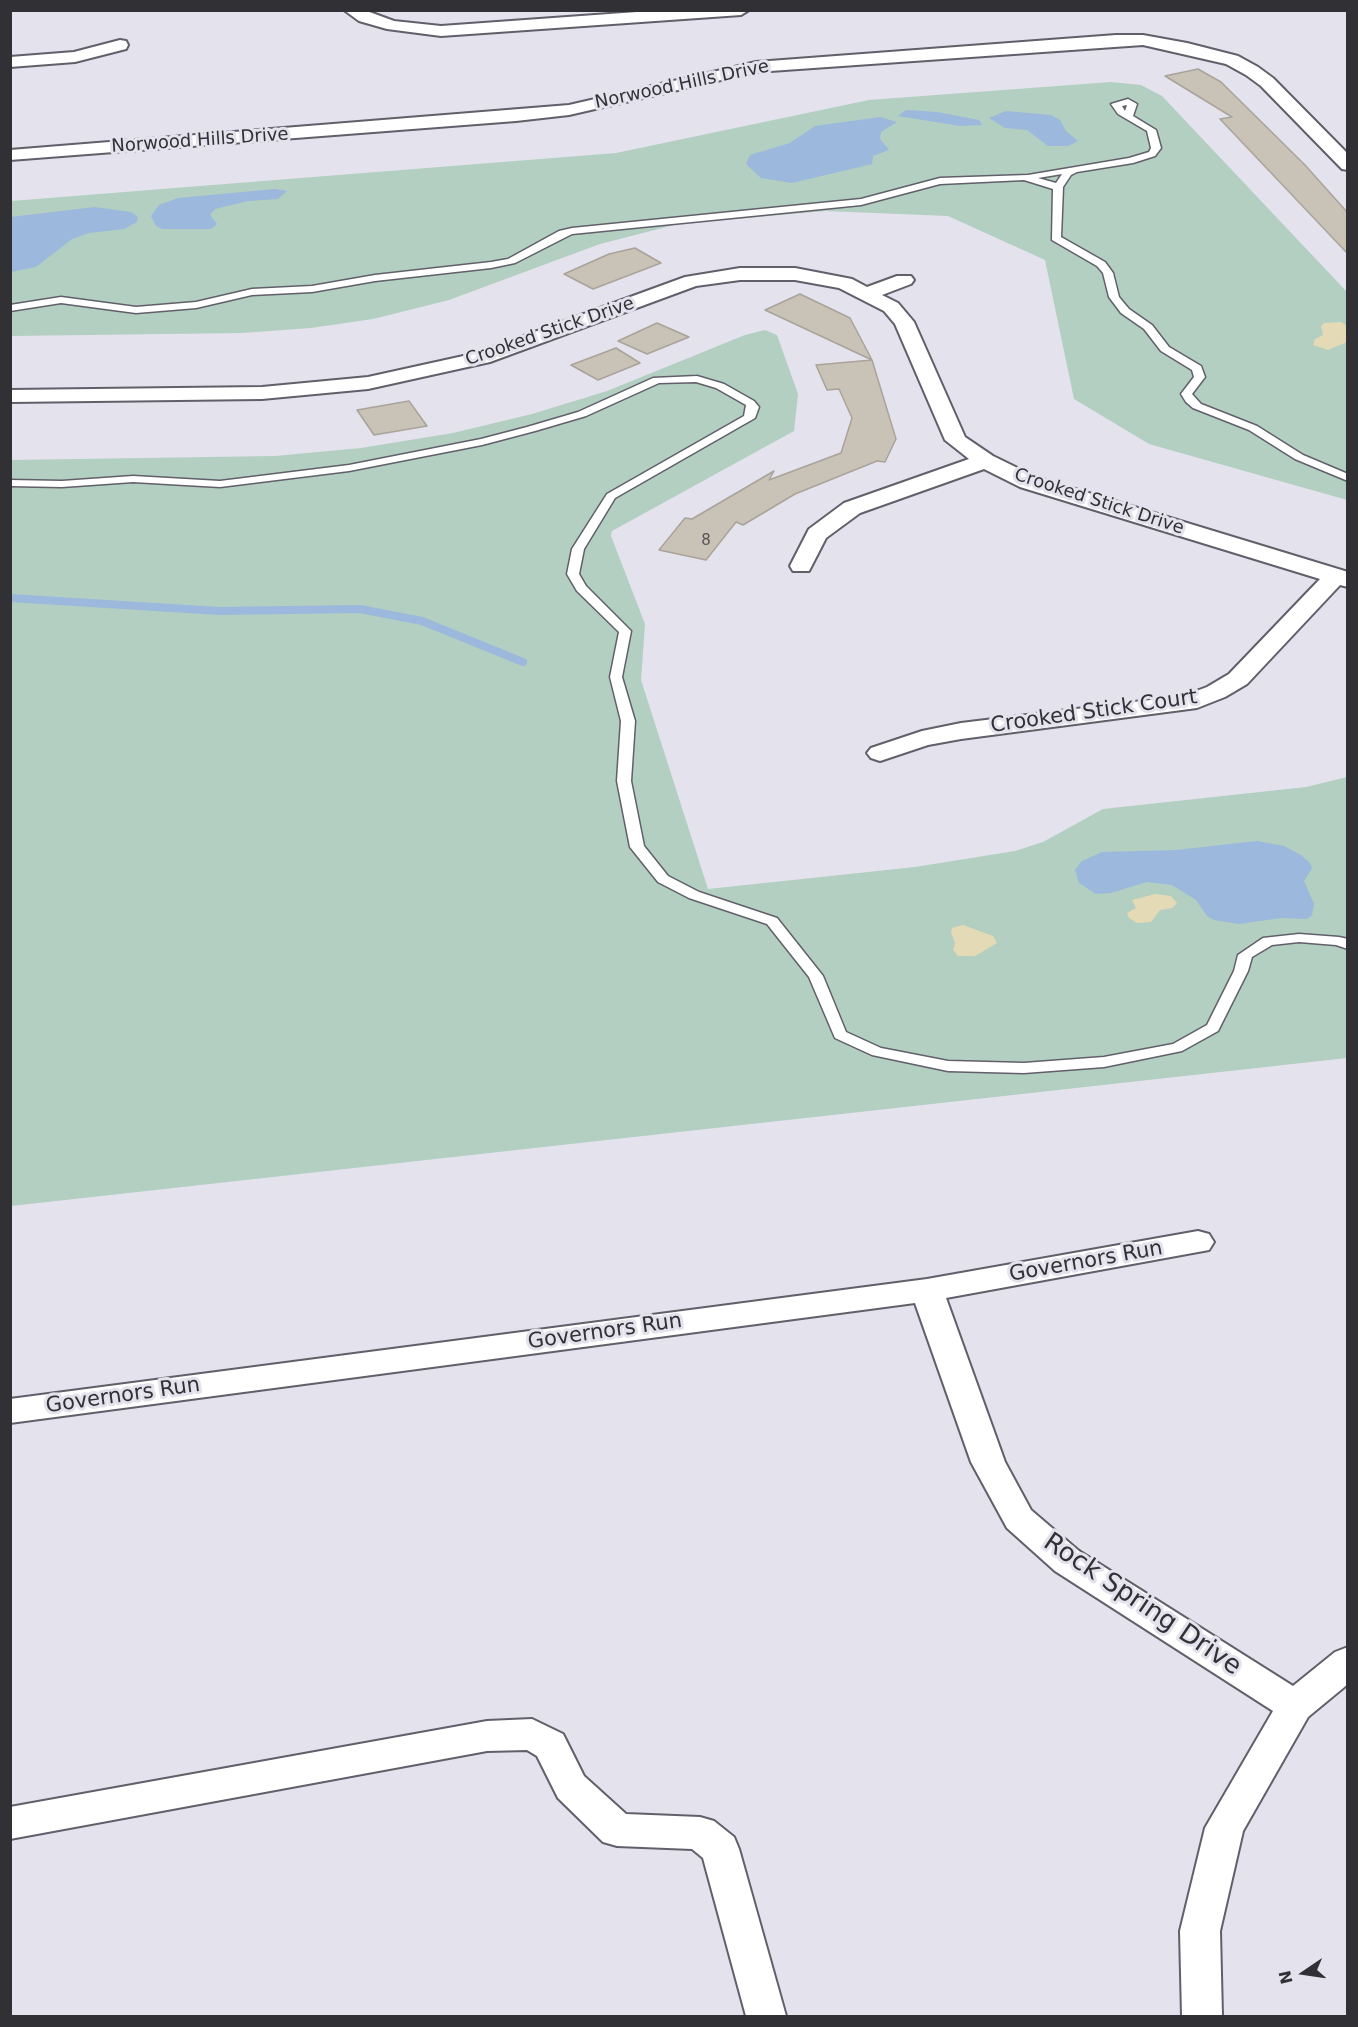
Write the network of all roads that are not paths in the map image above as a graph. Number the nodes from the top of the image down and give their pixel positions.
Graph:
1 (352, 10) edge
2 (741, 10) edge
3 (120, 45) dead end
4 (10, 62) edge
5 (1128, 117) dead end
6 (10, 155) edge
7 (1347, 165) edge
8 (1075, 169) junction
9 (1024, 177) junction
10 (1058, 187) junction
11 (903, 280) dead end
12 (869, 293) junction
13 (10, 308) edge
14 (10, 396) edge
15 (985, 461) junction
16 (1347, 478) edge
17 (10, 483) edge
18 (801, 566) dead end
19 (1341, 579) edge
20 (880, 753) dead end
21 (1347, 945) edge
22 (1198, 1242) dead end
23 (927, 1290) junction
24 (10, 1411) edge
25 (1347, 1662) edge
26 (1294, 1706) junction
27 (10, 1823) edge
28 (766, 2016) edge
29 (1202, 2016) edge

1 - 2 street
3 - 4 street
5 - 8 lane
6 - 7 street, Norwood Hills Drive
8 - 9 lane
8 - 10 lane
9 - 10 lane
9 - 13 lane
10 - 16 lane
11 - 12 street
12 - 14 street, Crooked Stick Drive
12 - 15 street, Crooked Stick Drive
15 - 18 street
15 - 19 street, Crooked Stick Drive
17 - 21 lane
19 - 20 street, Crooked Stick Court
22 - 23 street, Governors Run
23 - 24 street, Governors Run
23 - 26 street, Rock Spring Drive
25 - 26 street
26 - 29 street
27 - 28 street

